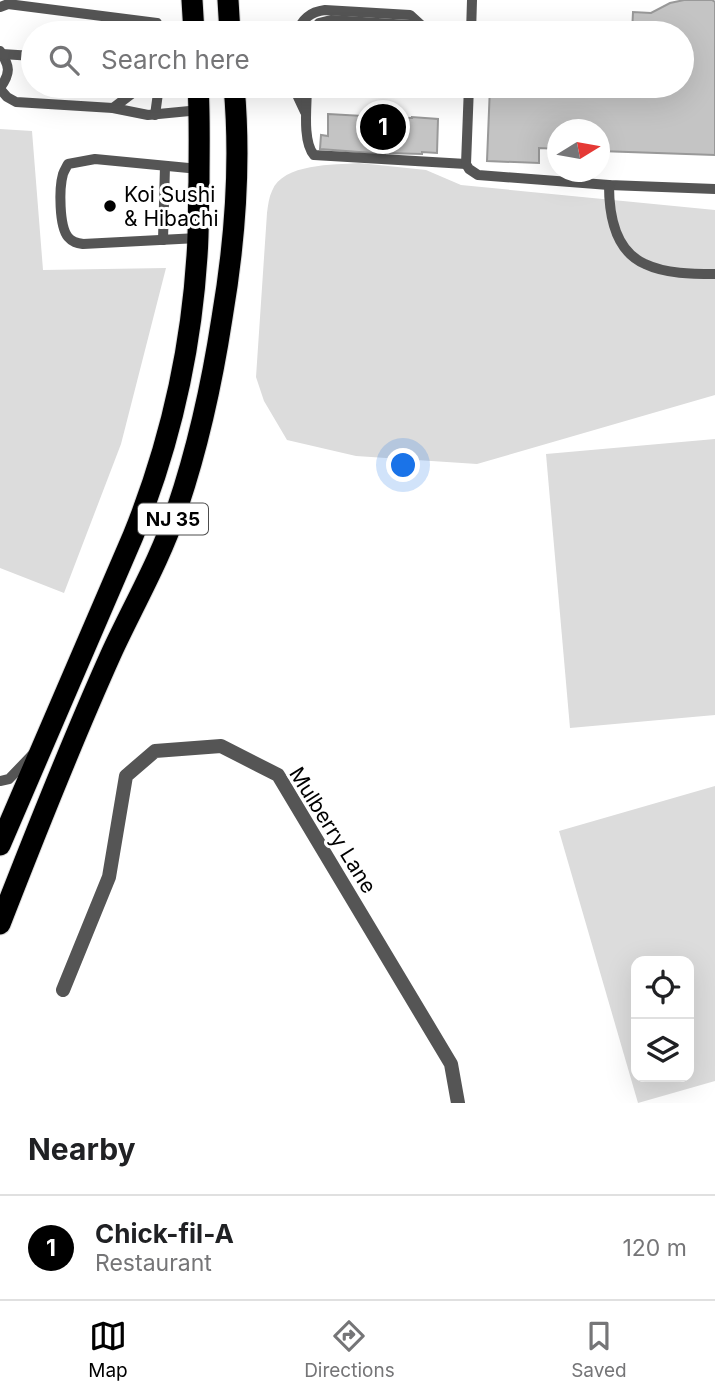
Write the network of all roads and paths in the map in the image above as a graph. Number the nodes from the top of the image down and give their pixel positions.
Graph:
1 (192, 0) edge
2 (228, 0) edge
3 (472, 0) edge
4 (0, 8) edge
5 (141, 21) edge
6 (193, 21) edge
7 (229, 21) edge
8 (303, 21) edge
9 (327, 21) edge
10 (346, 21) edge
11 (417, 21) edge
12 (471, 21) edge
13 (1, 52) edge
14 (21, 54) edge
15 (0, 88) edge
16 (126, 98) edge
17 (157, 98) edge
18 (199, 98) edge
19 (235, 98) edge
20 (298, 98) edge
21 (307, 98) edge
22 (469, 98) edge
23 (113, 108) junction
24 (200, 110) junction
25 (155, 115) junction
26 (307, 116) junction
27 (466, 164) junction
28 (165, 166) junction
29 (199, 169) junction
30 (610, 185) junction
31 (715, 189) edge
32 (198, 238) junction
33 (163, 240) junction
34 (715, 274) edge
35 (42, 745) junction
36 (0, 781) edge
37 (0, 845) edge
38 (0, 924) edge
39 (64, 990) dead end
40 (458, 1103) edge

1 - 6 highway
2 - 7 highway
3 - 12 lane
4 - 5 lane
8 - 11 lane
9 - 10 lane
13 - 14 lane
13 - 15 lane
15 - 23 lane
16 - 23 lane
17 - 25 lane
18 - 24 highway, NJ 35
19 - 38 highway, NJ 35
20 - 26 lane
21 - 26 lane
22 - 27 lane
23 - 25 lane
24 - 25 lane
24 - 29 highway, NJ 35
26 - 27 lane
27 - 30 lane
28 - 29 lane
28 - 33 lane
28 - 33 lane
29 - 32 highway, NJ 35
30 - 31 lane
30 - 34 lane
32 - 33 lane
32 - 35 highway, NJ 35
35 - 36 lane
35 - 37 highway, NJ 35
39 - 40 street, Mulberry Lane

